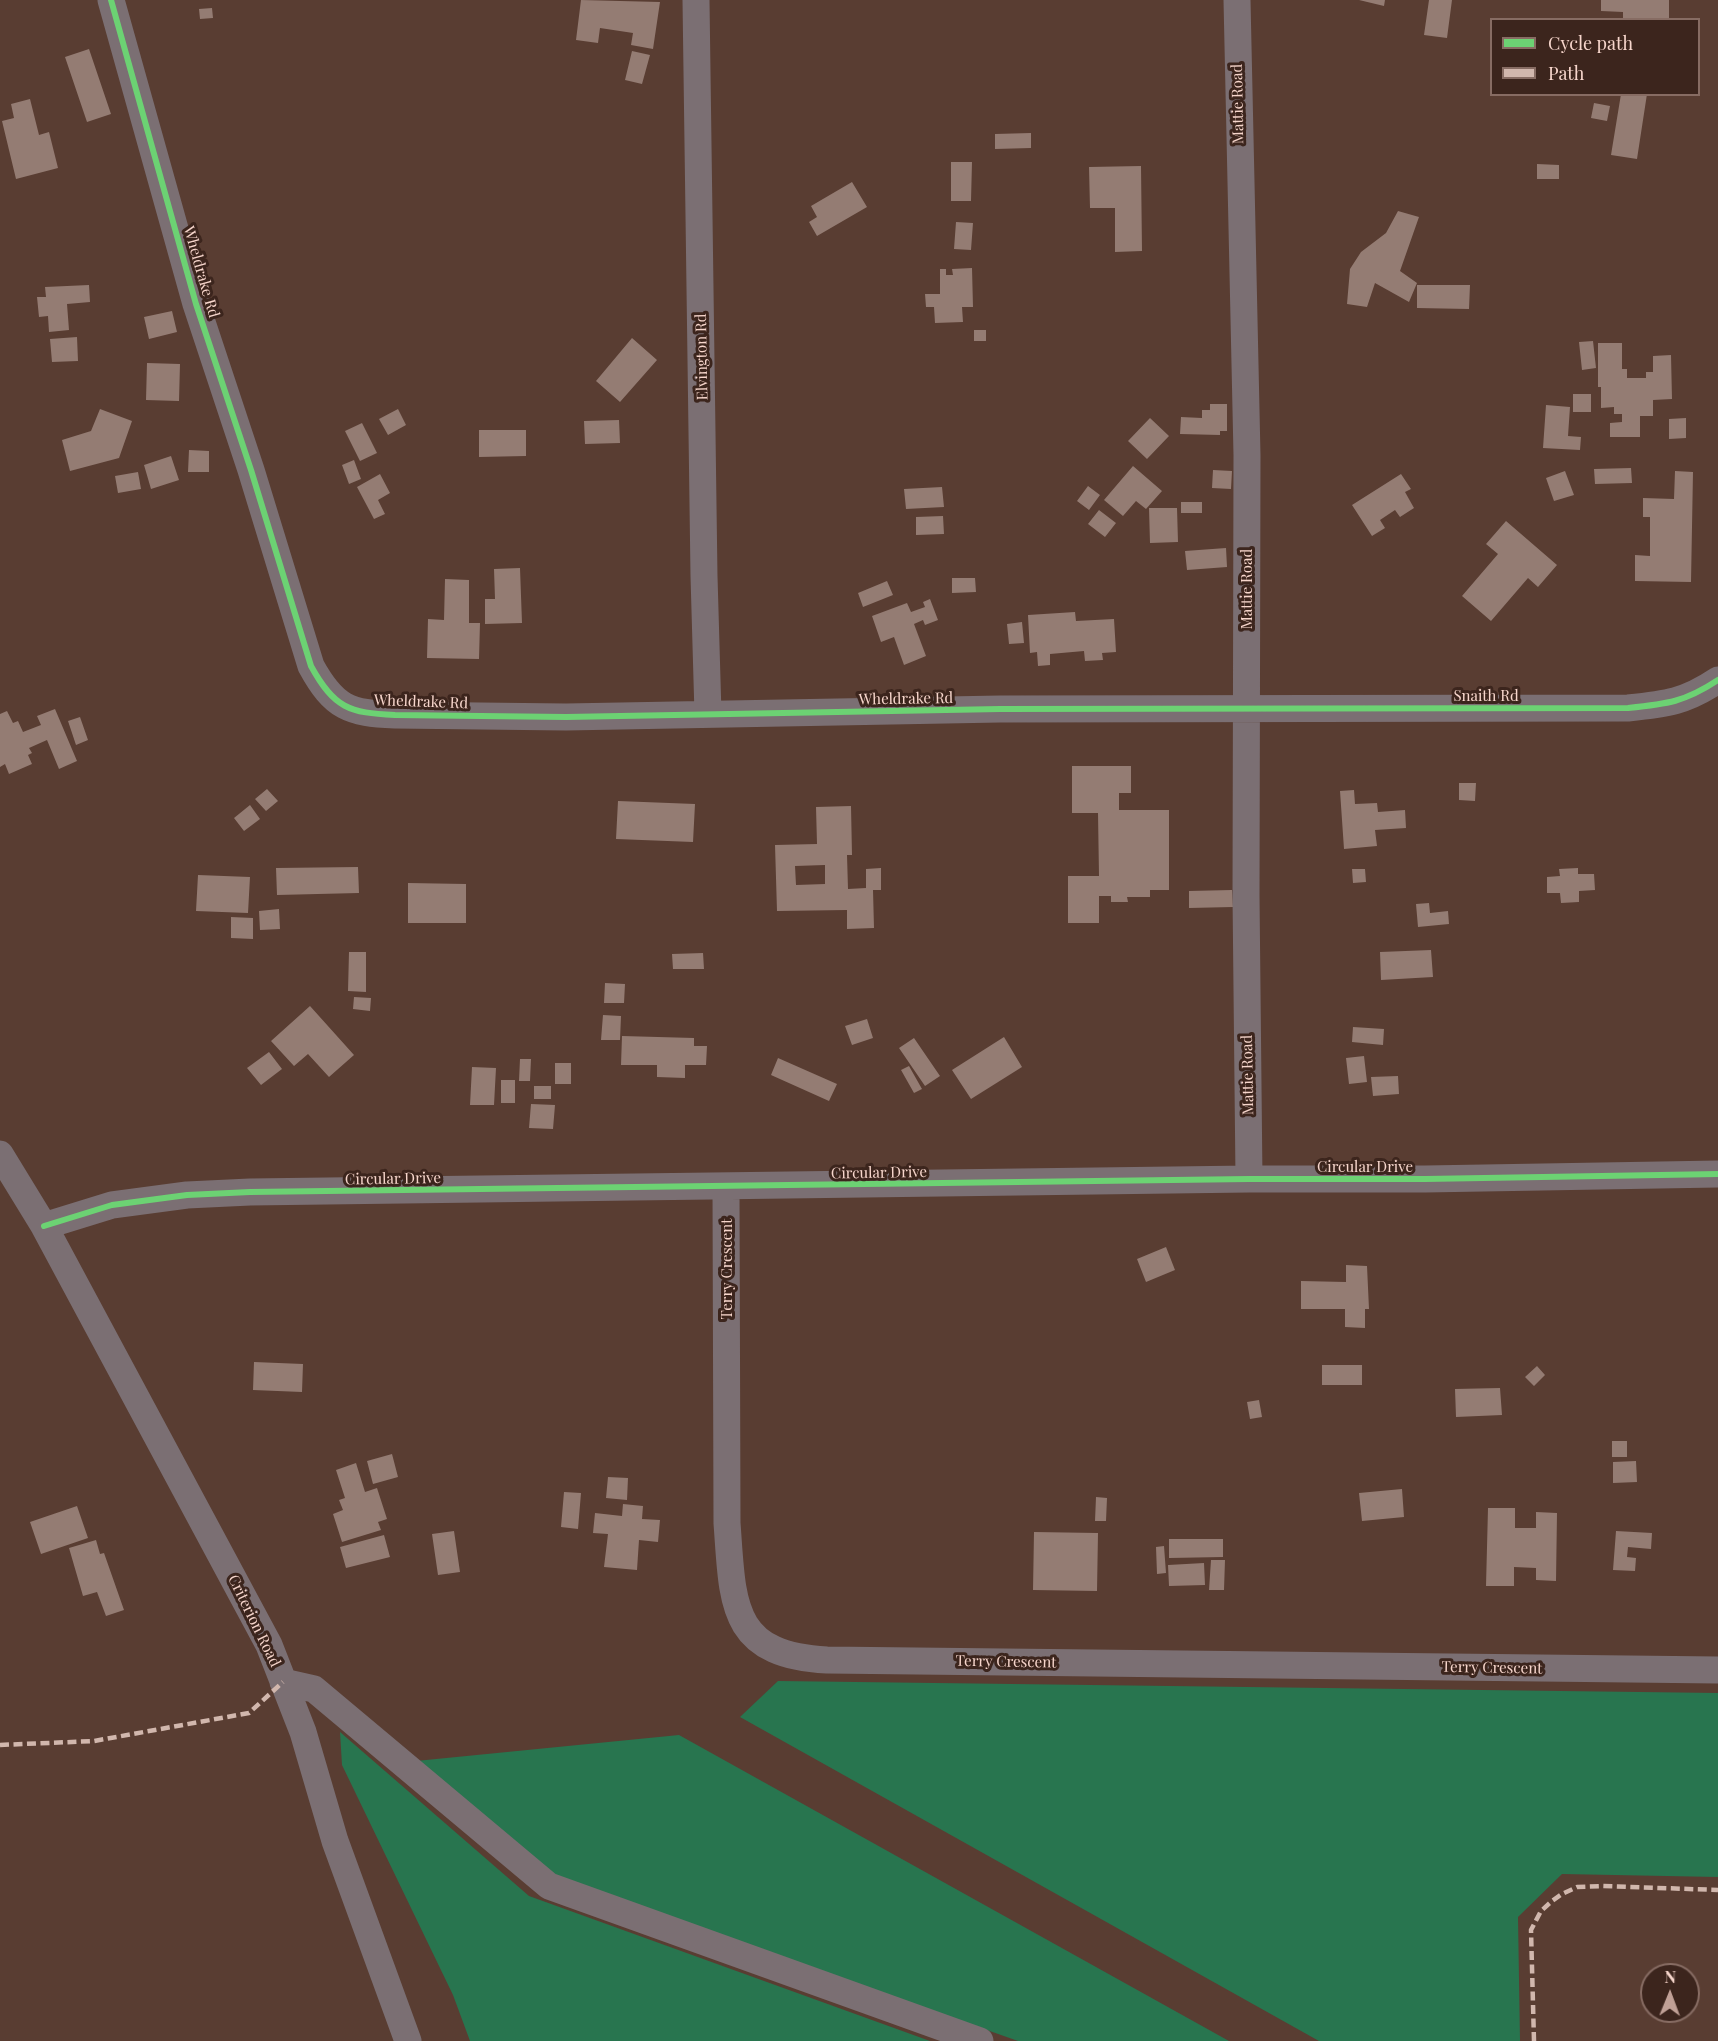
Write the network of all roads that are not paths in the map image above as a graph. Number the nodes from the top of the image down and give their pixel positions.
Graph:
1 (111, 0) edge
2 (696, 0) edge
3 (1237, 0) edge
4 (1718, 680) edge
5 (1247, 709) junction
6 (708, 714) junction
7 (0, 1154) edge
8 (1718, 1174) edge
9 (1249, 1179) junction
10 (726, 1187) junction
11 (44, 1226) junction
12 (1718, 1670) edge
13 (283, 1682) junction
14 (408, 2041) edge
15 (980, 2041) edge

1 - 6 street, Wheldrake Rd
2 - 6 street, Elvington Rd
3 - 5 street, Mattie Road
4 - 5 street, Snaith Rd
5 - 6 street, Wheldrake Rd
5 - 9 street, Mattie Road
7 - 11 street, Criterion Road
8 - 9 street, Circular Drive
9 - 10 street, Circular Drive
10 - 11 street, Circular Drive
10 - 12 street, Terry Crescent
11 - 13 street, Criterion Road
13 - 14 street, Criterion Road
13 - 15 street

